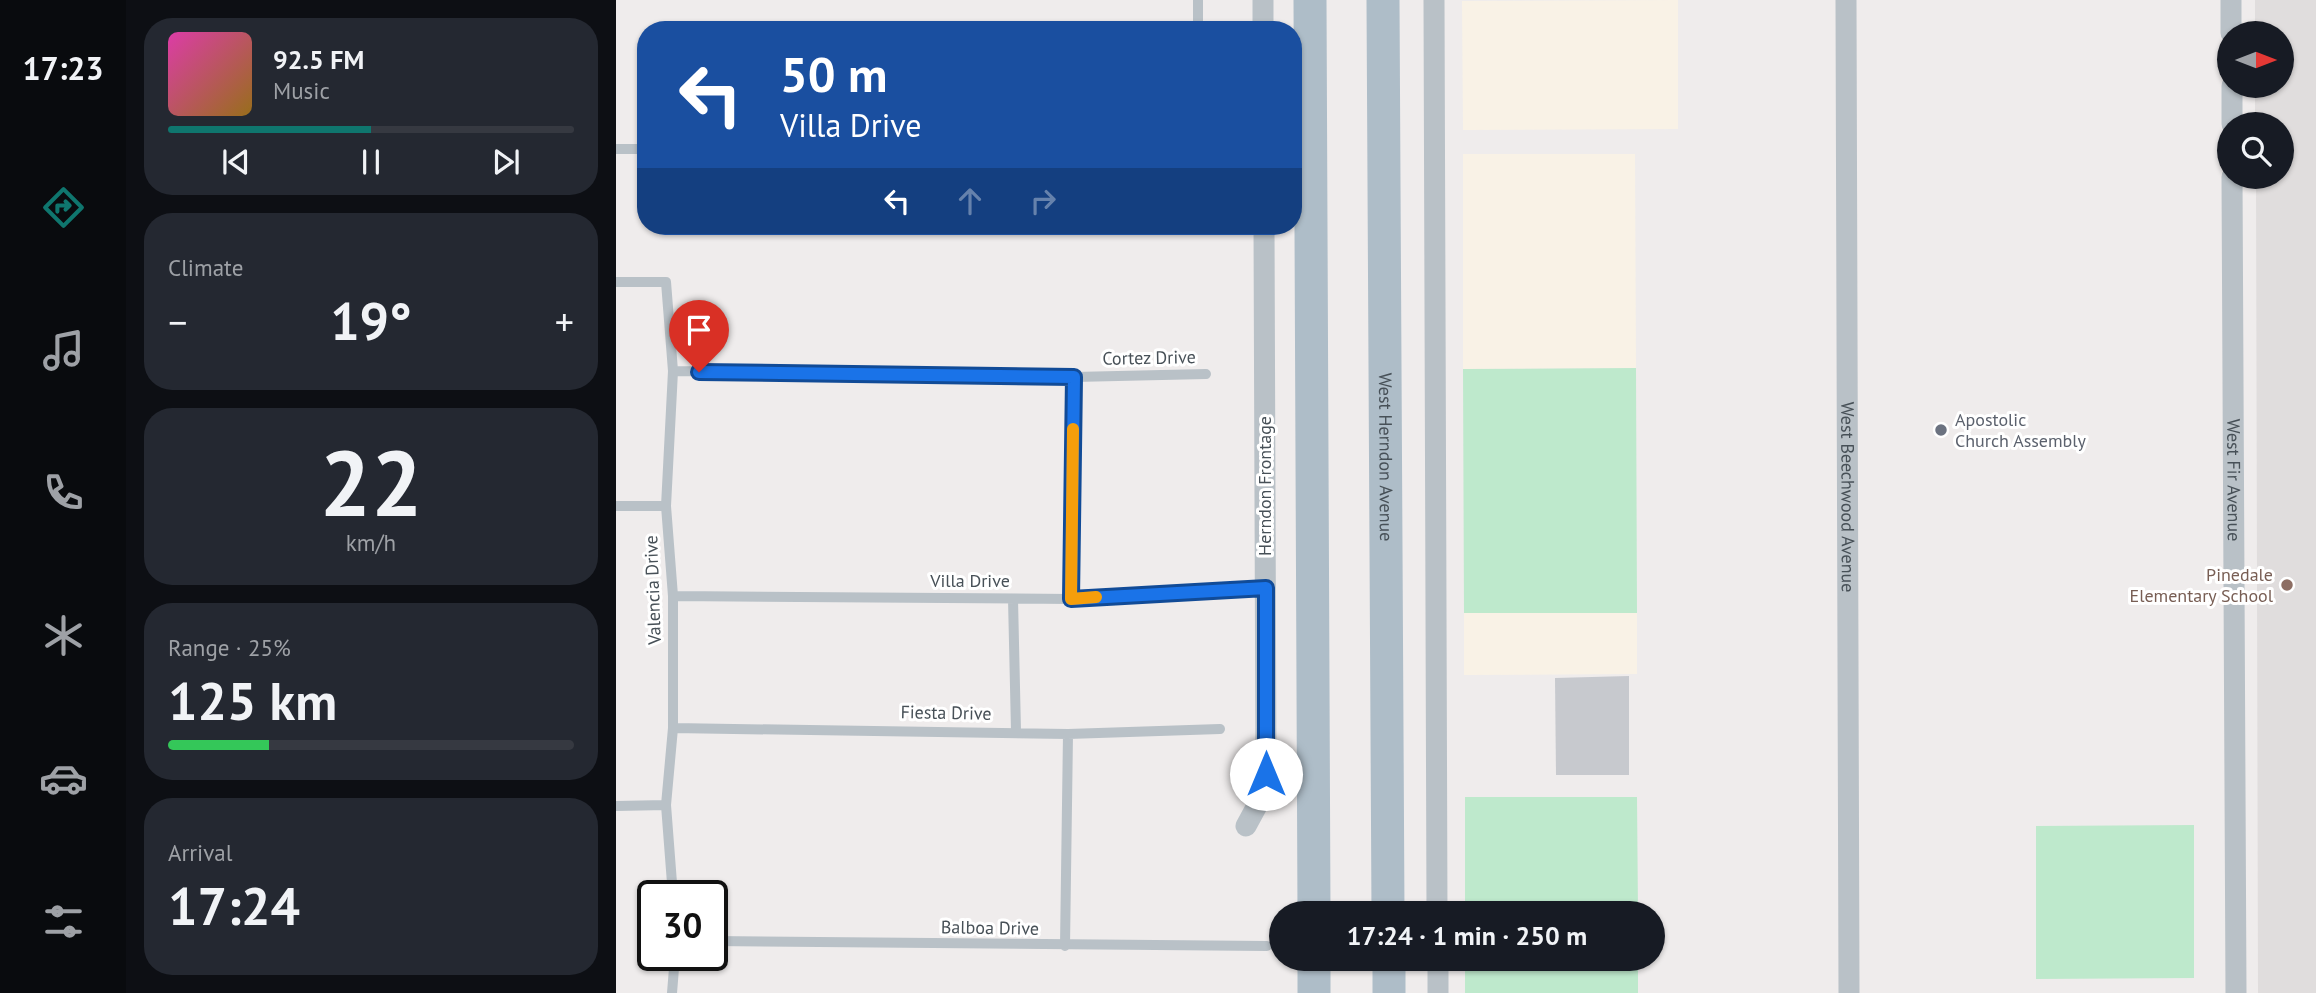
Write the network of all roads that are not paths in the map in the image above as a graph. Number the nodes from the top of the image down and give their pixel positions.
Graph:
1 (1198, 0) edge
2 (1263, 0) edge
3 (1310, 0) edge
4 (1383, 0) edge
5 (1434, 0) edge
6 (1846, 0) edge
7 (2231, 0) edge
8 (1198, 21) edge
9 (1263, 21) edge
10 (2231, 21) edge
11 (616, 149) edge
12 (637, 149) edge
13 (2232, 189) edge
14 (1264, 235) edge
15 (616, 282) edge
16 (673, 371) junction
17 (1206, 374) dead end
18 (1074, 377) junction
19 (616, 506) edge
20 (666, 506) junction
21 (1266, 588) junction
22 (673, 596) junction
23 (1013, 599) junction
24 (1071, 599) junction
25 (673, 728) junction
26 (1220, 729) dead end
27 (1016, 731) junction
28 (1068, 734) junction
29 (666, 805) junction
30 (616, 806) edge
31 (1246, 826) dead end
32 (672, 880) edge
33 (1314, 901) edge
34 (1388, 901) edge
35 (1437, 901) edge
36 (728, 941) edge
37 (1065, 946) junction
38 (1267, 946) dead end
39 (674, 971) edge
40 (1314, 971) edge
41 (1389, 971) edge
42 (1437, 971) edge
43 (672, 993) edge
44 (1314, 993) edge
45 (1389, 993) edge
46 (1438, 993) edge
47 (1849, 993) edge
48 (2236, 993) edge

1 - 8 lane
2 - 9 street
3 - 33 main road
4 - 34 main road, West Herndon Avenue
5 - 35 street
6 - 47 street, West Beechwood Avenue
7 - 10 street
11 - 12 lane
13 - 48 street, West Fir Avenue
14 - 21 street, Herndon Frontage
15 - 16 lane, Valencia Drive
16 - 18 lane, Cortez Drive
16 - 20 lane, Valencia Drive
17 - 18 lane, Cortez Drive
18 - 24 lane
19 - 20 lane
20 - 22 lane, Valencia Drive
21 - 24 lane, Villa Drive
21 - 31 street, Herndon Frontage
22 - 23 lane, Villa Drive
22 - 25 lane, Valencia Drive
23 - 24 lane, Villa Drive
23 - 27 lane
25 - 27 lane, Fiesta Drive
25 - 29 lane, Valencia Drive
26 - 28 lane, Fiesta Drive
27 - 28 lane, Fiesta Drive
28 - 37 lane
29 - 30 lane
29 - 32 lane, Valencia Drive
36 - 37 lane, Balboa Drive
37 - 38 lane, Balboa Drive
39 - 43 lane
40 - 44 main road
41 - 45 main road
42 - 46 street

